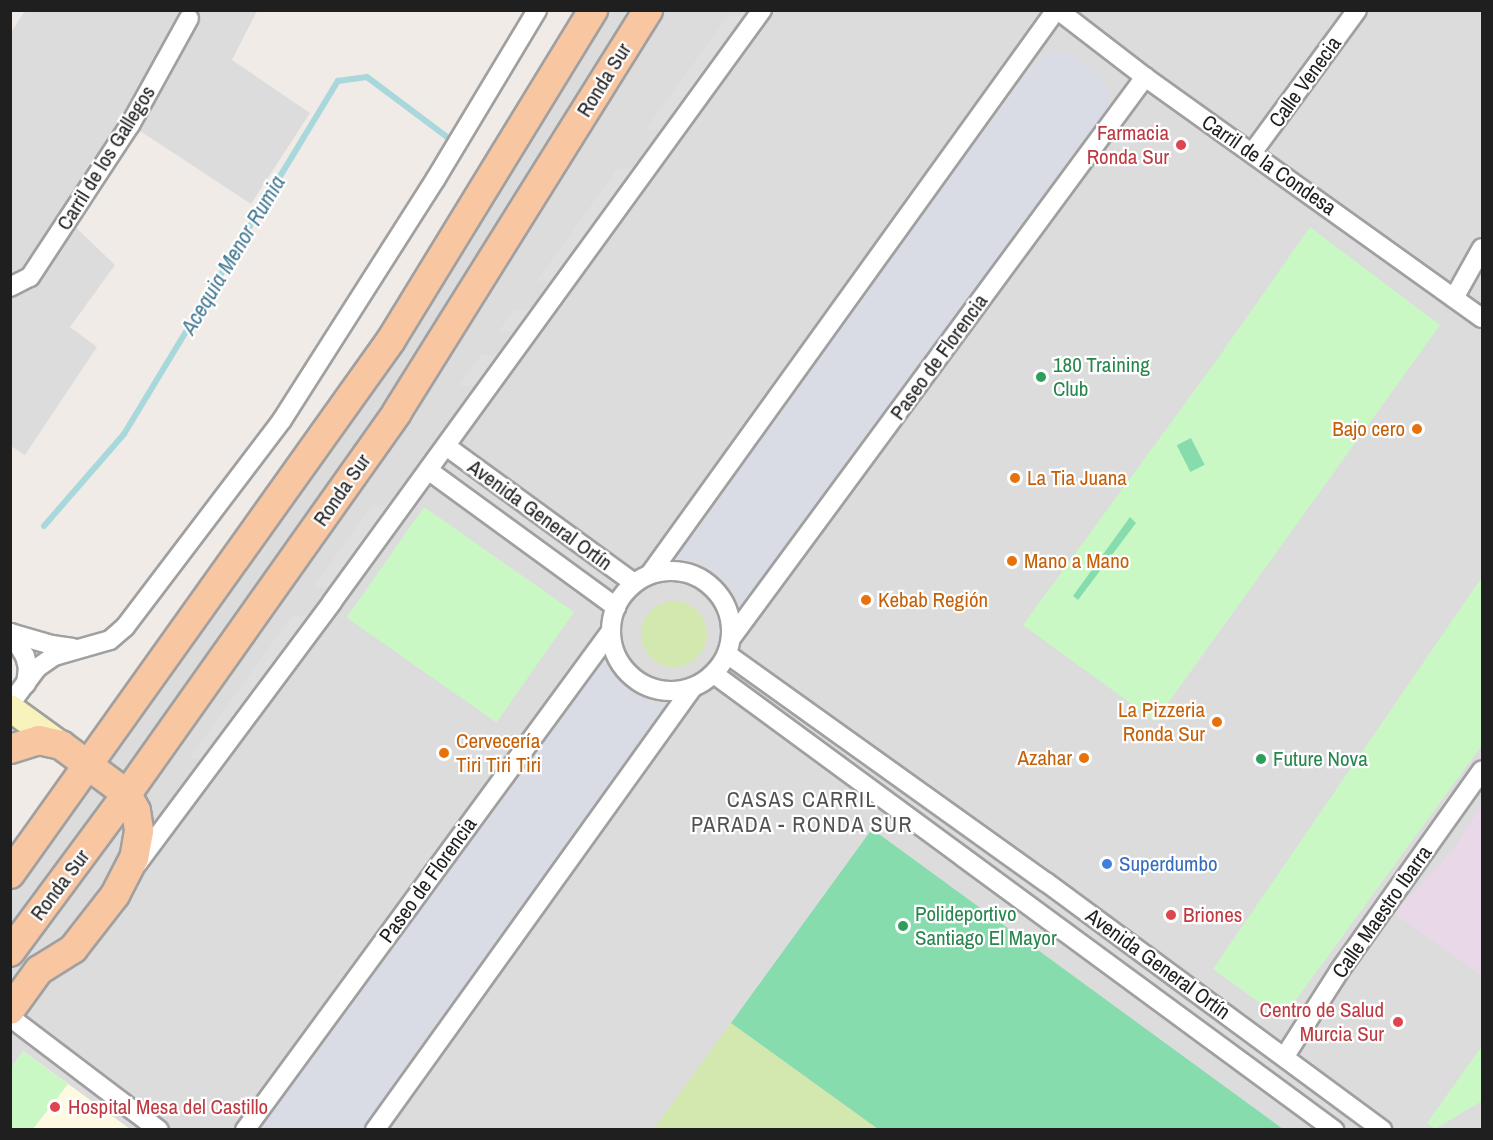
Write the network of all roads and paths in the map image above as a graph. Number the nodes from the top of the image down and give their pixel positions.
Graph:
1 (537, 10) edge
2 (593, 10) edge
3 (648, 10) edge
4 (762, 10) edge
5 (1057, 10) edge
6 (1357, 10) edge
7 (189, 18) dead end
8 (1145, 77) junction
9 (1252, 153) junction
10 (1482, 248) edge
11 (10, 287) edge
12 (1454, 298) junction
13 (1482, 318) edge
14 (446, 446) junction
15 (428, 470) junction
16 (650, 574) junction
17 (634, 583) junction
18 (616, 607) junction
19 (611, 631) junction
20 (11, 633) edge
21 (730, 645) junction
22 (78, 648) junction
23 (714, 674) junction
24 (26, 684) junction
25 (693, 687) junction
26 (10, 706) edge
27 (61, 745) junction
28 (10, 749) edge
29 (90, 765) junction
30 (1482, 770) edge
31 (128, 794) junction
32 (10, 874) edge
33 (115, 895) junction
34 (11, 951) edge
35 (39, 970) junction
36 (10, 1010) edge
37 (10, 1017) edge
38 (1284, 1056) junction
39 (159, 1130) edge
40 (245, 1130) edge
41 (375, 1130) edge
42 (1334, 1130) edge
43 (1382, 1130) edge

1 - 22 street
2 - 29 main road
3 - 31 main road, Ronda Sur
4 - 14 street
5 - 8 street, Carril de la Condesa
5 - 16 street
6 - 9 street, Calle Venecia
7 - 11 street, Carril de los Gallegos
8 - 9 street, Carril de la Condesa
8 - 21 street, Paseo de Florencia
9 - 12 street, Carril de la Condesa
10 - 12 street
12 - 13 street, Carril de la Condesa
14 - 15 street
14 - 17 street, Avenida General Ortín
15 - 18 street, Avenida General Ortín
15 - 33 street
16 - 17 street
16 - 21 street
17 - 18 street
18 - 19 street
19 - 25 street
19 - 40 street, Paseo de Florencia
20 - 22 street
20 - 24 street
21 - 23 street
21 - 38 street, Avenida General Ortín
22 - 24 street
23 - 25 street
23 - 42 street, Avenida General Ortín
24 - 26 street
25 - 41 street
26 - 27 main road
27 - 28 main road
27 - 29 main road
29 - 31 main road
29 - 32 main road
30 - 38 street, Calle Maestro Ibarra
31 - 33 main road
31 - 34 main road, Ronda Sur
33 - 35 main road
34 - 35 main road
35 - 36 main road
37 - 39 street
38 - 43 street, Avenida General Ortín

